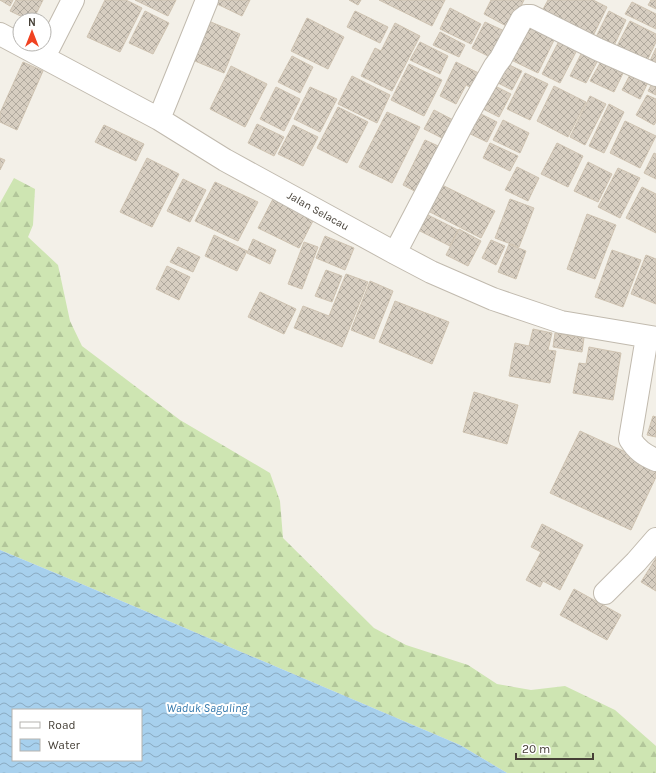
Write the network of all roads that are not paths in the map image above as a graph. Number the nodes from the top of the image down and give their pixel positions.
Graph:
1 (73, 0) edge
2 (207, 0) edge
3 (0, 34) edge
4 (44, 57) junction
5 (656, 75) edge
6 (158, 119) junction
7 (395, 253) junction
8 (651, 337) edge
9 (656, 460) edge
10 (656, 539) edge
11 (605, 592) dead end

1 - 4 street
2 - 6 street
3 - 4 street, Jalan Selacau
4 - 6 street, Jalan Selacau
5 - 7 street
6 - 7 street, Jalan Selacau
7 - 8 street, Jalan Selacau
8 - 9 street
10 - 11 street

